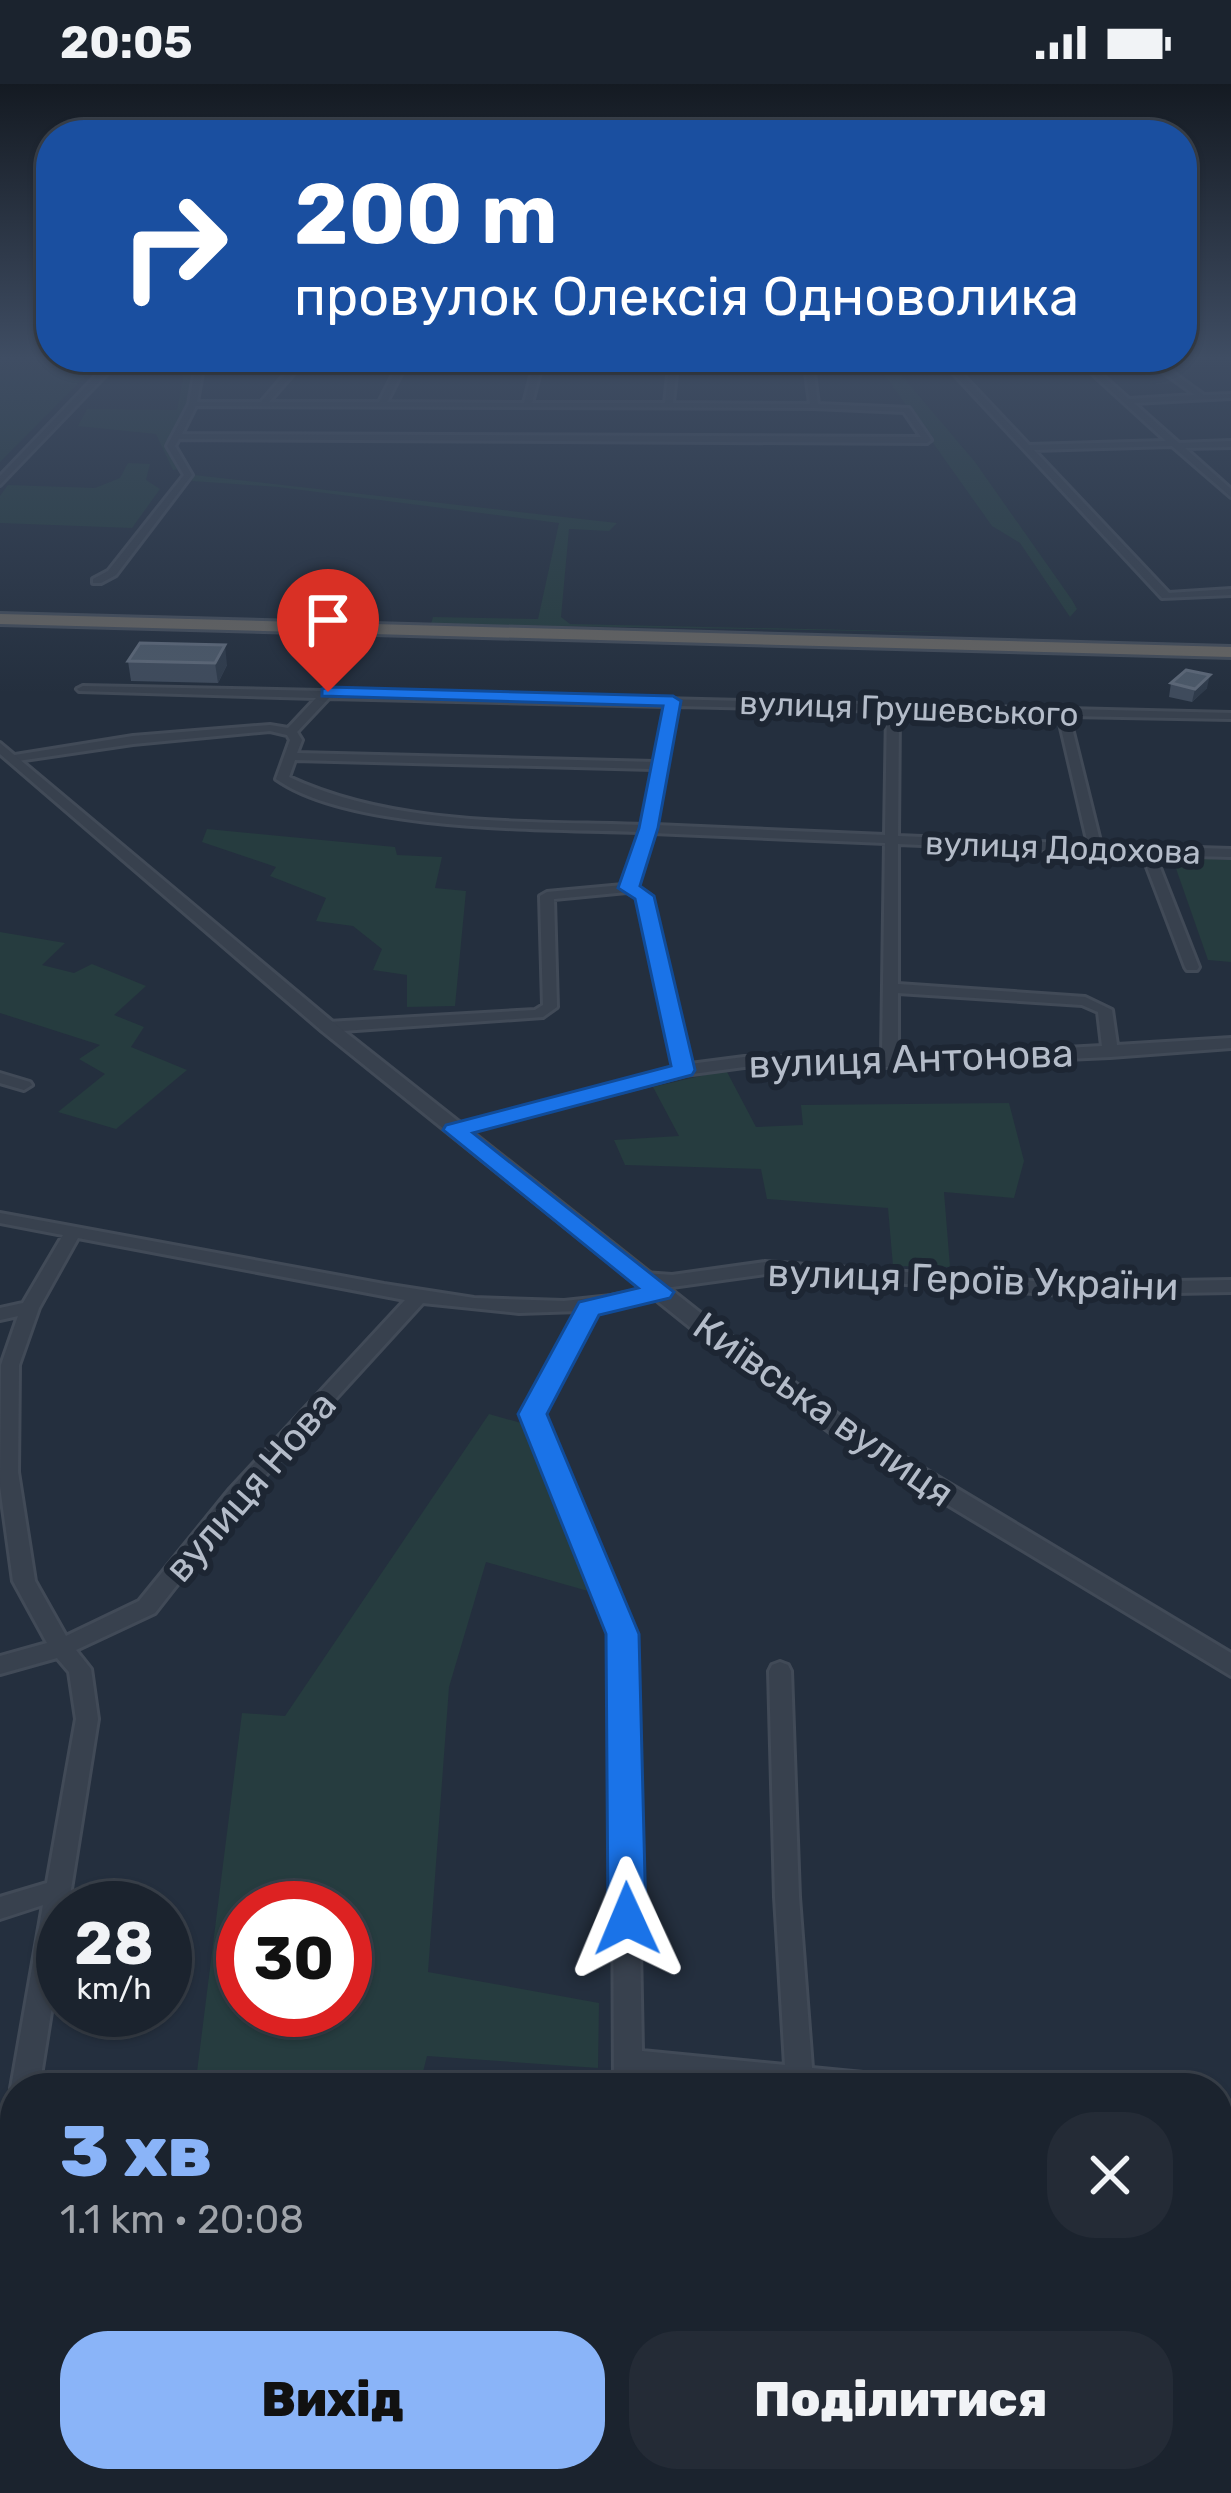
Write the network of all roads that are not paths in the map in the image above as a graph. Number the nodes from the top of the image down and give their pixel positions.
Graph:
1 (184, 468) edge
2 (1044, 468) edge
3 (1201, 468) edge
4 (1231, 494) edge
5 (98, 581) dead end
6 (1231, 592) edge
7 (0, 619) edge
8 (0, 630) edge
9 (1231, 656) edge
10 (83, 688) dead end
11 (328, 692) junction
12 (673, 701) junction
13 (893, 709) junction
14 (1063, 714) junction
15 (1231, 716) edge
16 (291, 732) junction
17 (8, 753) edge
18 (291, 756) junction
19 (661, 766) junction
20 (648, 828) junction
21 (895, 840) junction
22 (1096, 848) junction
23 (1148, 851) junction
24 (1231, 854) edge
25 (628, 888) junction
26 (1192, 968) dead end
27 (890, 988) junction
28 (328, 1027) junction
29 (1231, 1043) edge
30 (1110, 1052) junction
31 (890, 1062) junction
32 (684, 1070) junction
33 (0, 1078) edge
34 (24, 1085) dead end
35 (455, 1130) junction
36 (0, 1218) edge
37 (73, 1232) junction
38 (652, 1286) junction
39 (1231, 1286) edge
40 (419, 1296) junction
41 (30, 1308) junction
42 (589, 1309) junction
43 (0, 1314) edge
44 (4, 1473) edge
45 (61, 1648) junction
46 (0, 1665) edge
47 (1231, 1666) edge
48 (780, 1671) dead end
49 (57, 1881) edge
50 (36, 1898) edge
51 (0, 1908) edge
52 (36, 2016) edge
53 (27, 2073) edge
54 (628, 2073) edge
55 (799, 2073) edge

1 - 5 street
2 - 6 street
3 - 4 street
7 - 9 highway
8 - 9 highway
10 - 11 street, вулиця Грушевського
11 - 12 street, вулиця Грушевського
11 - 16 street
12 - 13 street, вулиця Грушевського
12 - 19 street
13 - 14 street, вулиця Грушевського
13 - 21 street
14 - 15 street, вулиця Грушевського
14 - 22 street
16 - 17 street
16 - 18 street
17 - 28 street, Київська вулиця
18 - 19 street
18 - 20 street, вулиця Додохова
19 - 20 street
20 - 21 street, вулиця Додохова
20 - 25 street
21 - 22 street, вулиця Додохова
21 - 27 street, вулиця Додохова
22 - 23 street, вулиця Додохова
23 - 24 street, вулиця Додохова
23 - 26 street
25 - 28 street
25 - 32 street
27 - 30 street
27 - 31 street, вулиця Додохова
28 - 35 street, Київська вулиця
29 - 30 street, вулиця Антонова
30 - 31 street, вулиця Антонова
31 - 32 street, вулиця Антонова
32 - 35 street, вулиця Антонова
33 - 34 street
35 - 38 street, Київська вулиця
36 - 37 street
37 - 40 street
37 - 41 street
38 - 39 street, вулиця Героїв України
38 - 42 street
38 - 47 street, Київська вулиця
40 - 42 street
40 - 45 street, вулиця Нова
41 - 43 street
41 - 44 street
42 - 54 street
44 - 45 street
45 - 46 street, вулиця Нова
45 - 49 street
48 - 55 street
50 - 51 street
52 - 53 street

